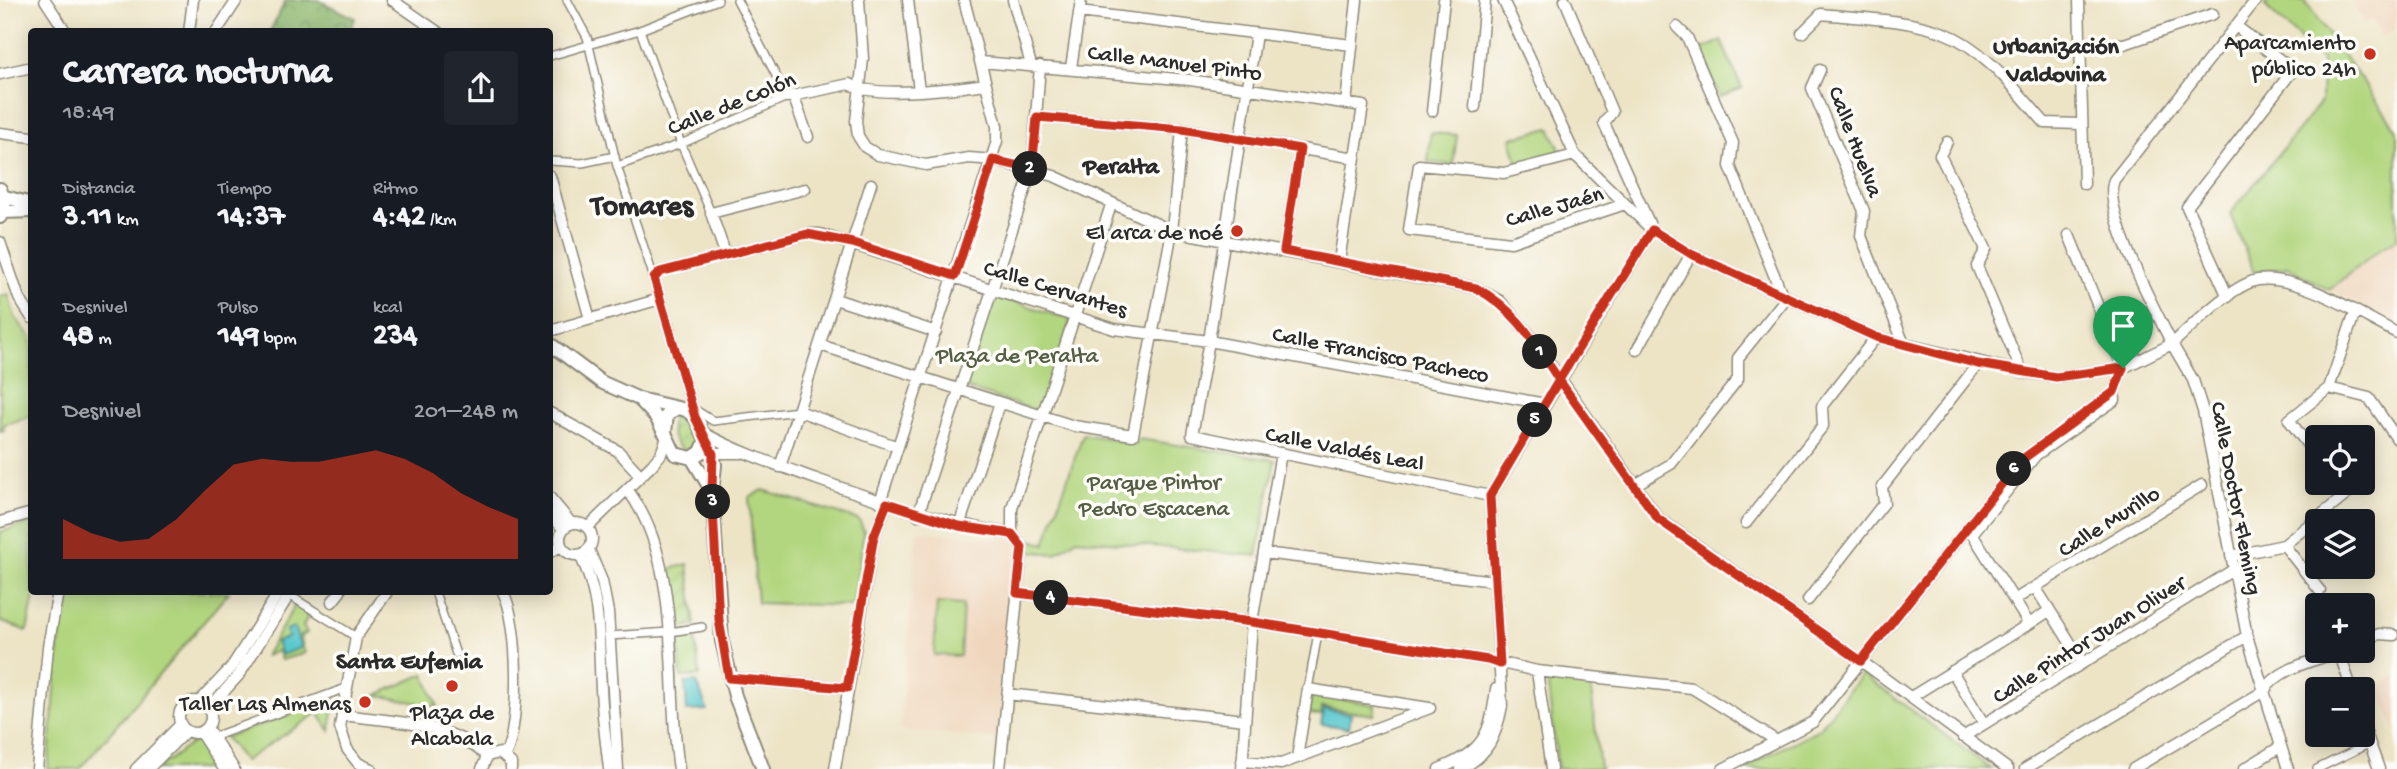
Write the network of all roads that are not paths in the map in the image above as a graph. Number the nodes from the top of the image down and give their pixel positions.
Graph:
1 (45, 0) edge
2 (193, 0) edge
3 (237, 0) edge
4 (392, 0) edge
5 (567, 0) edge
6 (718, 0) edge
7 (737, 0) edge
8 (859, 0) edge
9 (908, 0) edge
10 (964, 0) edge
11 (1013, 0) edge
12 (1081, 0) edge
13 (1357, 0) edge
14 (1444, 0) edge
15 (1485, 0) edge
16 (1565, 0) edge
17 (2079, 0) edge
18 (2256, 0) edge
19 (1507, 3) edge
20 (1079, 12) junction
21 (2213, 15) dead end
22 (2236, 26) junction
23 (1677, 27) dead end
24 (63, 28) edge
25 (190, 28) edge
26 (219, 28) edge
27 (432, 28) edge
28 (640, 30) junction
29 (1802, 33) dead end
30 (1256, 34) junction
31 (2080, 43) junction
32 (588, 45) junction
33 (1352, 46) junction
34 (553, 55) edge
35 (981, 62) junction
36 (1036, 66) junction
37 (28, 68) edge
38 (1071, 68) junction
39 (1820, 70) dead end
40 (0, 75) edge
41 (986, 84) junction
42 (1249, 89) junction
43 (859, 90) junction
44 (919, 91) junction
45 (790, 96) junction
46 (1346, 104) junction
47 (1475, 107) dead end
48 (1432, 111) dead end
49 (1037, 117) junction
50 (2081, 124) junction
51 (1182, 129) junction
52 (0, 133) edge
53 (28, 136) edge
54 (808, 137) dead end
55 (1241, 139) junction
56 (1947, 142) dead end
57 (681, 144) junction
58 (1300, 149) junction
59 (1575, 155) junction
60 (615, 156) junction
61 (1355, 158) junction
62 (993, 160) junction
63 (553, 161) edge
64 (617, 166) junction
65 (1032, 169) junction
66 (871, 184) dead end
67 (2084, 184) dead end
68 (553, 187) edge
69 (805, 189) dead end
70 (1, 191) edge
71 (28, 202) edge
72 (1625, 204) junction
73 (1111, 205) junction
74 (28, 211) edge
75 (711, 213) junction
76 (2, 214) edge
77 (1652, 230) junction
78 (1172, 231) junction
79 (2068, 234) dead end
80 (0, 242) edge
81 (853, 243) junction
82 (1225, 243) junction
83 (1284, 251) junction
84 (725, 253) junction
85 (1691, 254) junction
86 (1339, 261) junction
87 (955, 276) junction
88 (654, 278) junction
89 (992, 288) junction
90 (1785, 297) junction
91 (2228, 297) junction
92 (660, 299) junction
93 (835, 299) junction
94 (28, 312) edge
95 (2355, 313) junction
96 (1076, 316) junction
97 (590, 319) junction
98 (553, 330) edge
99 (936, 332) junction
100 (1153, 332) junction
101 (2397, 333) edge
102 (1876, 337) junction
103 (1209, 341) junction
104 (1904, 344) junction
105 (2172, 344) junction
106 (820, 345) junction
107 (553, 346) edge
108 (1637, 350) dead end
109 (1978, 364) junction
110 (2123, 368) junction
111 (2022, 372) junction
112 (921, 377) junction
113 (1559, 380) junction
114 (2329, 388) junction
115 (959, 389) junction
116 (639, 399) junction
117 (1000, 403) junction
118 (1545, 404) junction
119 (677, 408) junction
120 (799, 411) junction
121 (695, 413) junction
122 (553, 415) edge
123 (1043, 417) junction
124 (666, 435) junction
125 (2397, 439) edge
126 (2305, 441) edge
127 (703, 447) junction
128 (898, 447) junction
129 (743, 452) junction
130 (1281, 453) junction
131 (675, 454) junction
132 (653, 464) junction
133 (780, 467) junction
134 (641, 476) junction
135 (1635, 485) junction
136 (2202, 485) dead end
137 (627, 489) junction
138 (712, 491) junction
139 (2346, 495) edge
140 (1490, 496) junction
141 (553, 503) edge
142 (884, 503) junction
143 (28, 514) edge
144 (553, 515) edge
145 (918, 515) junction
146 (0, 522) edge
147 (1746, 523) dead end
148 (567, 526) junction
149 (959, 526) junction
150 (588, 527) junction
151 (1970, 530) junction
152 (1012, 534) junction
153 (2284, 545) junction
154 (561, 546) junction
155 (553, 550) edge
156 (584, 552) junction
157 (1264, 553) junction
158 (2231, 556) junction
159 (2233, 570) junction
160 (1494, 580) junction
161 (2035, 587) junction
162 (2320, 591) dead end
163 (1017, 593) junction
164 (57, 595) edge
165 (284, 595) edge
166 (284, 595) edge
167 (291, 595) edge
168 (337, 595) edge
169 (385, 595) edge
170 (436, 595) edge
171 (504, 595) edge
172 (1808, 600) dead end
173 (2014, 600) junction
174 (332, 601) dead end
175 (2049, 611) junction
176 (1252, 622) junction
177 (2029, 624) junction
178 (702, 627) dead end
179 (670, 632) junction
180 (1318, 633) junction
181 (2394, 635) dead end
182 (609, 636) junction
183 (2247, 636) junction
184 (2375, 636) edge
185 (356, 638) junction
186 (456, 654) dead end
187 (1861, 661) junction
188 (2305, 662) edge
189 (2083, 663) junction
190 (1500, 664) junction
191 (1537, 671) junction
192 (1952, 671) junction
193 (729, 678) junction
194 (346, 688) junction
195 (847, 688) junction
196 (1308, 689) junction
197 (2263, 691) junction
198 (1007, 694) junction
199 (1911, 697) junction
200 (200, 701) junction
201 (209, 708) junction
202 (342, 715) junction
203 (1245, 720) junction
204 (1984, 724) junction
205 (183, 728) junction
206 (207, 732) junction
207 (1963, 737) junction
208 (1777, 741) junction
209 (2280, 747) junction
210 (2362, 747) edge
211 (2371, 747) edge
212 (505, 755) junction
213 (487, 756) junction
214 (1297, 758) junction
215 (1481, 764) edge
216 (1242, 765) edge
217 (37, 769) edge
218 (136, 769) edge
219 (148, 769) edge
220 (225, 769) edge
221 (234, 769) edge
222 (371, 769) edge
223 (482, 769) edge
224 (511, 769) edge
225 (608, 769) edge
226 (618, 769) edge
227 (679, 769) edge
228 (762, 769) edge
229 (835, 769) edge
230 (1000, 769) edge
231 (1439, 769) edge
232 (1461, 769) edge
233 (1551, 769) edge
234 (1723, 769) edge
235 (2008, 769) edge
236 (2025, 769) edge
237 (2133, 769) edge
238 (2244, 769) edge
239 (2288, 769) edge
240 (2317, 769) edge
241 (2379, 769) edge

1 - 24 street
2 - 25 street
3 - 26 street
4 - 27 street
5 - 32 street
6 - 28 street
7 - 45 street
8 - 43 street
9 - 44 street
10 - 35 street
11 - 36 street
12 - 20 street
13 - 33 street
14 - 48 street
15 - 47 street
16 - 77 street
17 - 31 street
18 - 22 street
19 - 59 street
20 - 30 street
20 - 38 street
21 - 31 street
22 - 91 street
22 - 105 street, Calle Doctor Fleming
23 - 90 street
28 - 32 street
28 - 57 street
29 - 50 street
30 - 33 street
30 - 42 street
31 - 50 street
32 - 34 street
32 - 60 street
33 - 46 street
35 - 36 street, Calle Manuel Pinto
35 - 41 street
36 - 38 street, Calle Manuel Pinto
36 - 49 street
37 - 40 street
38 - 42 street, Calle Manuel Pinto
39 - 104 street, Calle Huelva
41 - 44 street
41 - 62 street
42 - 46 street, Calle Manuel Pinto
42 - 55 street
43 - 44 street
43 - 45 street, Calle de Colón
43 - 62 street
45 - 54 street
45 - 57 street, Calle de Colón
46 - 61 street, Calle Manuel Pinto
49 - 51 street
49 - 65 street
50 - 67 street
51 - 55 street
51 - 78 street
52 - 53 street
55 - 58 street
55 - 82 street
56 - 111 street
57 - 64 street, Calle de Colón
57 - 75 street
58 - 61 street
58 - 83 street
59 - 72 street
59 - 72 street, Calle Jaén
60 - 63 street
60 - 64 street
61 - 86 street
62 - 65 street
62 - 87 street
64 - 88 street
65 - 73 street
65 - 89 street
66 - 81 street
68 - 97 street
69 - 75 street
70 - 71 street
70 - 76 street
72 - 77 street
73 - 78 street
73 - 96 street
74 - 76 street
75 - 84 street
77 - 85 street
77 - 113 street
78 - 82 street
78 - 100 street
79 - 110 street
80 - 94 street
81 - 84 street, Calle Cervantes
81 - 87 street, Calle Cervantes
81 - 93 street
82 - 83 street
82 - 103 street
83 - 86 street
84 - 88 street, Calle Cervantes
85 - 90 street
85 - 108 street
86 - 113 street
87 - 89 street, Calle Cervantes
87 - 99 street
88 - 92 street
89 - 96 street, Calle Cervantes
89 - 115 street
90 - 102 street
90 - 135 street
91 - 95 street
91 - 105 street
92 - 97 street
92 - 121 street
93 - 99 street
93 - 106 street
95 - 101 street
95 - 114 street
96 - 100 street, Calle Cervantes
96 - 123 street
97 - 98 street
99 - 112 street
100 - 103 street, Calle Cervantes
100 - 123 street
102 - 104 street
102 - 147 street
103 - 118 street, Calle Francisco Pacheco
103 - 130 street, Calle Valdés Leal
104 - 109 street
105 - 110 street
105 - 158 street, Calle Doctor Fleming
106 - 112 street
106 - 120 street
107 - 116 street
109 - 111 street
109 - 172 street
110 - 111 street
110 - 151 street
112 - 115 street
112 - 128 street
113 - 118 street
113 - 135 street
114 - 125 street
114 - 126 street
115 - 117 street
115 - 145 street
116 - 119 street
116 - 124 street
117 - 123 street
117 - 149 street
118 - 140 street
119 - 121 street
119 - 124 street
120 - 121 street
120 - 128 street
120 - 133 street
121 - 127 street
122 - 134 street
123 - 152 street
124 - 131 street
124 - 132 street
127 - 129 street
127 - 129 street
127 - 131 street
127 - 138 street
127 - 138 street
128 - 142 street
129 - 133 street
130 - 140 street, Calle Valdés Leal
130 - 157 street
131 - 132 street
132 - 134 street
133 - 142 street
134 - 137 street
135 - 187 street
136 - 161 street, Calle Murillo
137 - 150 street
137 - 179 street
138 - 193 street
139 - 153 street
140 - 160 street
141 - 148 street
142 - 145 street
142 - 195 street
143 - 146 street
144 - 148 street
145 - 149 street
148 - 150 street
148 - 154 street
149 - 152 street
150 - 156 street
151 - 173 street
151 - 187 street
152 - 163 street
153 - 158 street
153 - 162 street
154 - 155 street
154 - 156 street
156 - 182 street
156 - 225 street
157 - 160 street
157 - 176 street
158 - 159 street, Calle Doctor Fleming
159 - 183 street, Calle Doctor Fleming
159 - 189 street, Calle Pintor Juan Oliver
160 - 190 street
161 - 173 street, Calle Murillo
161 - 175 street
163 - 176 street
163 - 198 street
164 - 217 street
165 - 200 street
166 - 201 street
167 - 185 street
168 - 174 street
169 - 185 street
170 - 186 street
171 - 212 street
173 - 177 street
175 - 177 street
175 - 189 street
176 - 180 street
176 - 203 street
177 - 192 street
178 - 179 street
179 - 182 street
179 - 227 street
180 - 190 street
180 - 196 street
181 - 184 street
182 - 226 street
183 - 197 street, Calle Doctor Fleming
183 - 236 street
185 - 194 street
187 - 199 street
187 - 208 street
188 - 197 street
189 - 204 street, Calle Pintor Juan Oliver
190 - 191 street
190 - 215 street
190 - 231 street
191 - 208 street
191 - 233 street
192 - 199 street
192 - 204 street
193 - 195 street
193 - 228 street
194 - 202 street
194 - 206 street
195 - 229 street
196 - 214 street
196 - 214 street
197 - 209 street, Calle Doctor Fleming
197 - 237 street
198 - 203 street
198 - 230 street
199 - 207 street
200 - 201 street
200 - 205 street
201 - 206 street
202 - 213 street
202 - 222 street
203 - 216 street
204 - 207 street, Calle Pintor Juan Oliver
205 - 206 street
205 - 218 street
205 - 219 street
206 - 220 street
206 - 221 street
207 - 235 street
208 - 234 street
209 - 238 street
209 - 239 street, Calle Doctor Fleming
210 - 240 street
211 - 241 street
212 - 213 street
212 - 224 street
213 - 223 street
214 - 216 street
215 - 232 street

